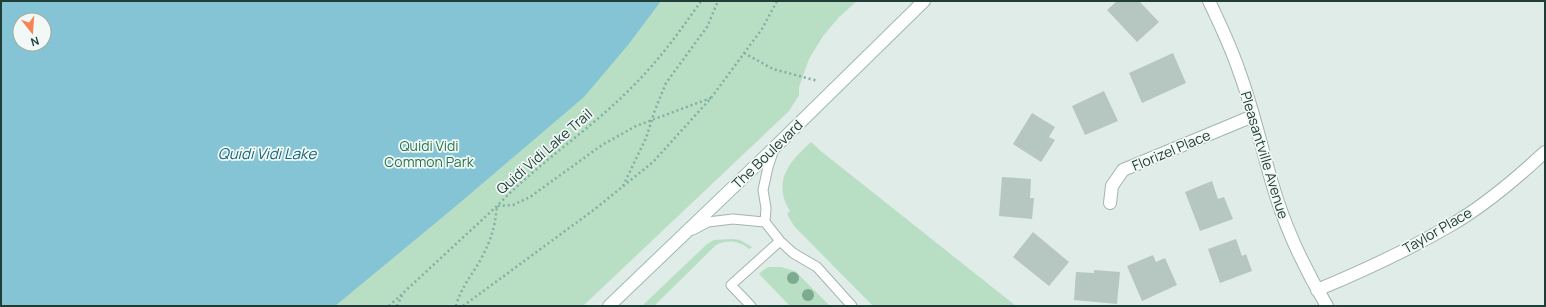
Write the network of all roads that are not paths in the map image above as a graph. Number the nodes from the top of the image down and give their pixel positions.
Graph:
1 (924, 1) edge
2 (1210, 1) edge
3 (1253, 116) junction
4 (774, 148) junction
5 (1545, 152) edge
6 (1110, 203) dead end
7 (765, 222) junction
8 (681, 236) junction
9 (780, 241) junction
10 (1317, 290) junction
11 (609, 306) edge
12 (751, 306) edge
13 (852, 306) edge
14 (1327, 306) edge

1 - 4 street, The Boulevard
2 - 3 street, Pleasantville Avenue
3 - 6 street, Florizel Place
3 - 10 street, Pleasantville Avenue
4 - 7 lane
4 - 8 street, The Boulevard
5 - 10 street, Taylor Place
7 - 8 lane
7 - 9 lane
8 - 11 street, The Boulevard
9 - 12 lane
9 - 13 lane
10 - 14 street, Pleasantville Avenue

